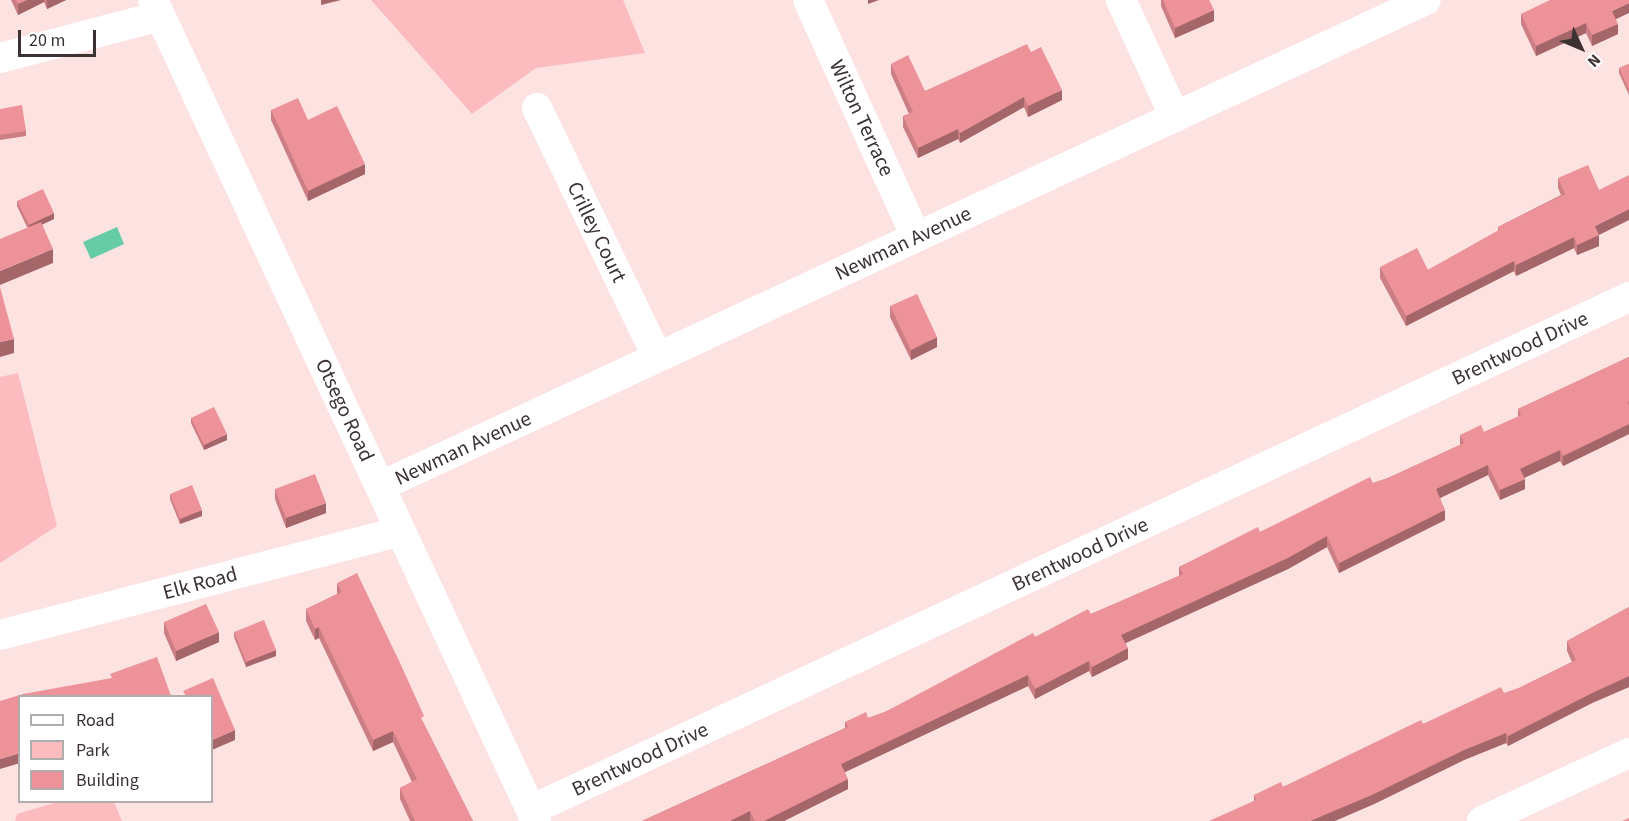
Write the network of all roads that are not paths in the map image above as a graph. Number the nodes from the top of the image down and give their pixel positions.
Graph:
1 (808, 0) edge
2 (1121, 0) edge
3 (1426, 0) edge
4 (156, 8) edge
5 (0, 58) edge
6 (537, 108) dead end
7 (1175, 117) junction
8 (916, 237) junction
9 (1629, 297) edge
10 (657, 357) junction
11 (381, 486) junction
12 (401, 531) junction
13 (0, 635) edge
14 (1629, 753) edge
15 (533, 816) edge
16 (1482, 821) edge

1 - 8 street, Wilton Terrace
2 - 7 street
3 - 7 street, Newman Avenue
4 - 5 street
4 - 11 street, Otsego Road
6 - 10 street, Crilley Court
7 - 8 street, Newman Avenue
8 - 10 street, Newman Avenue
9 - 15 street, Brentwood Drive
10 - 11 street, Newman Avenue
11 - 12 street, Otsego Road
12 - 13 street, Elk Road
12 - 15 street, Otsego Road
14 - 16 street

